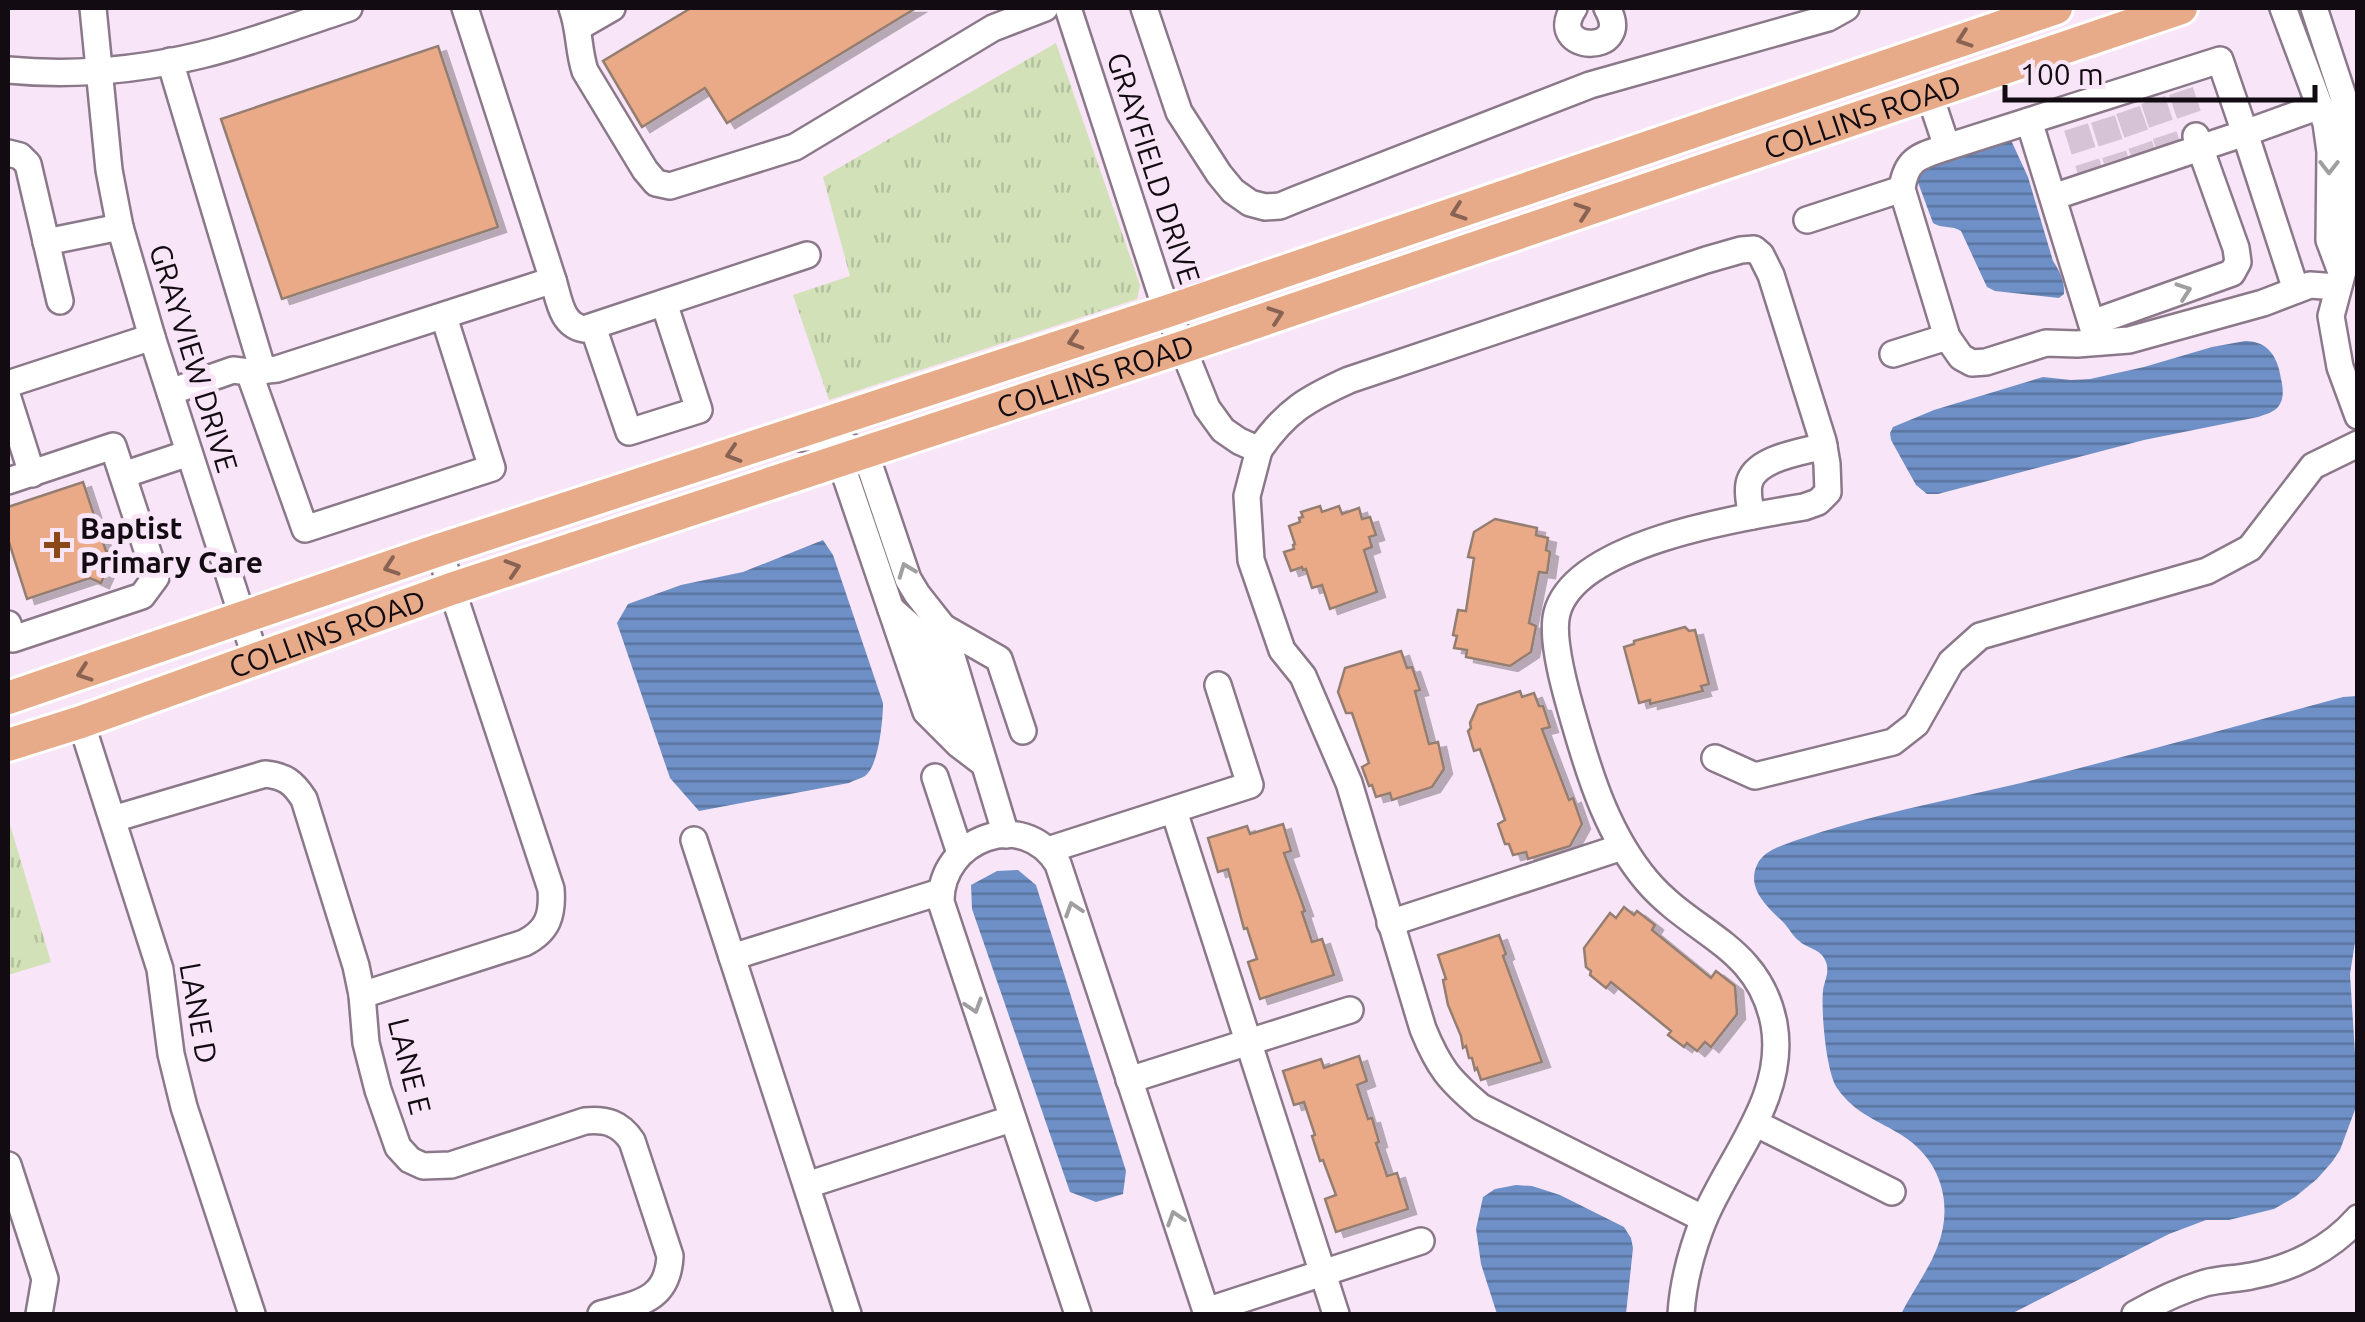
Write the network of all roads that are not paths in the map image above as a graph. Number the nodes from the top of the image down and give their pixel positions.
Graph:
1 (93, 8) edge
2 (348, 8) edge
3 (465, 8) edge
4 (612, 8) edge
5 (1046, 8) edge
6 (1068, 8) edge
7 (1144, 8) edge
8 (1574, 8) edge
9 (1606, 8) edge
10 (1846, 8) edge
11 (2056, 8) edge
12 (2182, 8) edge
13 (2283, 8) edge
14 (2314, 8) edge
15 (576, 17) edge
16 (1598, 43) junction
17 (170, 61) junction
18 (8, 70) edge
19 (98, 71) junction
20 (1610, 80) junction
21 (1929, 94) junction
22 (2320, 106) junction
23 (2029, 121) junction
24 (2245, 133) junction
25 (2355, 137) edge
26 (2198, 142) junction
27 (1947, 147) junction
28 (8, 153) edge
29 (1902, 189) junction
30 (2053, 197) junction
31 (1807, 220) dead end
32 (120, 227) junction
33 (46, 242) junction
34 (807, 254) dead end
35 (2339, 279) junction
36 (552, 280) junction
37 (2296, 290) junction
38 (60, 301) dead end
39 (664, 303) junction
40 (1168, 311) junction
41 (444, 317) junction
42 (593, 327) junction
43 (2095, 333) junction
44 (152, 337) junction
45 (1947, 337) junction
46 (1183, 347) junction
47 (1892, 354) dead end
48 (256, 371) junction
49 (8, 384) edge
50 (170, 392) junction
51 (8, 398) edge
52 (2358, 416) edge
53 (779, 438) junction
54 (2358, 444) edge
55 (1824, 446) junction
56 (1259, 450) junction
57 (190, 453) junction
58 (852, 456) junction
59 (123, 475) junction
60 (20, 478) edge
61 (1752, 516) junction
62 (439, 550) junction
63 (451, 588) junction
64 (243, 619) junction
65 (8, 624) edge
66 (943, 627) junction
67 (256, 659) junction
68 (1218, 685) dead end
69 (8, 698) edge
70 (81, 722) junction
71 (1023, 731) dead end
72 (8, 745) edge
73 (1714, 758) dead end
74 (982, 763) junction
75 (934, 777) dead end
76 (1174, 811) junction
77 (114, 820) junction
78 (1006, 836) junction
79 (694, 840) dead end
80 (1622, 847) junction
81 (1048, 850) junction
82 (960, 853) junction
83 (940, 892) junction
84 (1390, 923) junction
85 (732, 957) junction
86 (362, 995) junction
87 (1350, 1010) dead end
88 (1248, 1042) junction
89 (1130, 1080) junction
90 (1012, 1119) junction
91 (1755, 1123) junction
92 (8, 1165) edge
93 (807, 1184) junction
94 (1892, 1192) dead end
95 (1704, 1219) junction
96 (2353, 1232) edge
97 (1422, 1242) dead end
98 (1322, 1273) junction
99 (1206, 1312) edge
100 (40, 1314) edge
101 (252, 1314) edge
102 (602, 1314) edge
103 (848, 1314) edge
104 (1078, 1314) edge
105 (1336, 1314) edge
106 (1681, 1314) edge
107 (2135, 1314) edge

1 - 19 street, GRAYVIEW DRIVE
2 - 17 street
3 - 36 street
4 - 15 street
5 - 15 street
6 - 40 street, GRAYFIELD DRIVE
7 - 20 street
8 - 16 street
9 - 16 street
10 - 20 street
11 -> 40 main road, COLLINS ROAD
12 - 21 main road, COLLINS ROAD
13 - 22 street
14 - 25 street
16 - 20 street
17 - 19 street
17 - 48 street
18 - 19 street
19 - 32 street, GRAYVIEW DRIVE
21 - 27 street
46 -> 21 main road, COLLINS ROAD
22 - 24 street
22 -> 35 street
23 - 24 street
23 - 27 street
23 - 30 street
24 - 26 street
24 - 37 street
25 - 35 street
26 - 30 street
43 -> 26 street
27 - 29 street
28 - 33 street
29 - 31 street
29 - 45 street
30 - 43 street
32 - 33 street
32 - 44 street, GRAYVIEW DRIVE
33 - 38 street
34 - 39 street
35 - 37 street
35 - 52 street
36 - 41 street
36 - 42 street
37 - 43 street
39 - 42 street
39 - 42 street
40 - 46 street, GRAYFIELD DRIVE
40 -> 53 main road, COLLINS ROAD
41 - 48 street
41 - 48 street
43 - 45 street
44 - 49 street
44 - 50 street, GRAYVIEW DRIVE
45 - 47 street
46 - 56 street, GRAYFIELD DRIVE
46 - 58 main road, COLLINS ROAD
48 - 50 street
50 - 57 street, GRAYVIEW DRIVE
51 - 60 street
53 - 58 street
53 -> 62 main road, COLLINS ROAD
54 - 73 street
55 - 56 street
55 - 61 street
55 - 61 street
56 - 84 street
57 - 59 street
57 - 64 street, GRAYVIEW DRIVE
63 -> 58 main road, COLLINS ROAD
66 -> 58 street
58 - 74 street
59 - 60 street
59 - 65 street
61 - 80 street
62 - 63 street, LANE E
62 -> 64 main road, COLLINS ROAD
63 - 67 main road, COLLINS ROAD
63 - 86 street, LANE E
64 - 67 street, GRAYVIEW DRIVE
64 -> 69 main road, COLLINS ROAD
66 - 71 street
66 - 74 street
67 - 70 main road, COLLINS ROAD
68 - 76 street
70 - 72 main road, COLLINS ROAD
70 - 77 street, LANE D
74 - 78 street
75 - 82 street
76 - 81 street
76 - 88 street
77 - 86 street
77 - 101 street, LANE D
78 - 81 street
78 - 82 street
79 - 85 street
80 - 84 street
80 - 91 street
89 -> 81 street
82 - 83 street
83 - 85 street
83 -> 90 street
84 - 95 street
85 - 93 street
86 - 102 street, LANE E
87 - 88 street
88 - 89 street
88 - 98 street
99 -> 89 street
90 - 93 street
90 - 104 street
91 - 94 street
91 - 95 street
92 - 100 street
93 - 103 street
95 - 106 street
96 - 107 street
97 - 98 street
98 - 99 street
98 - 105 street

